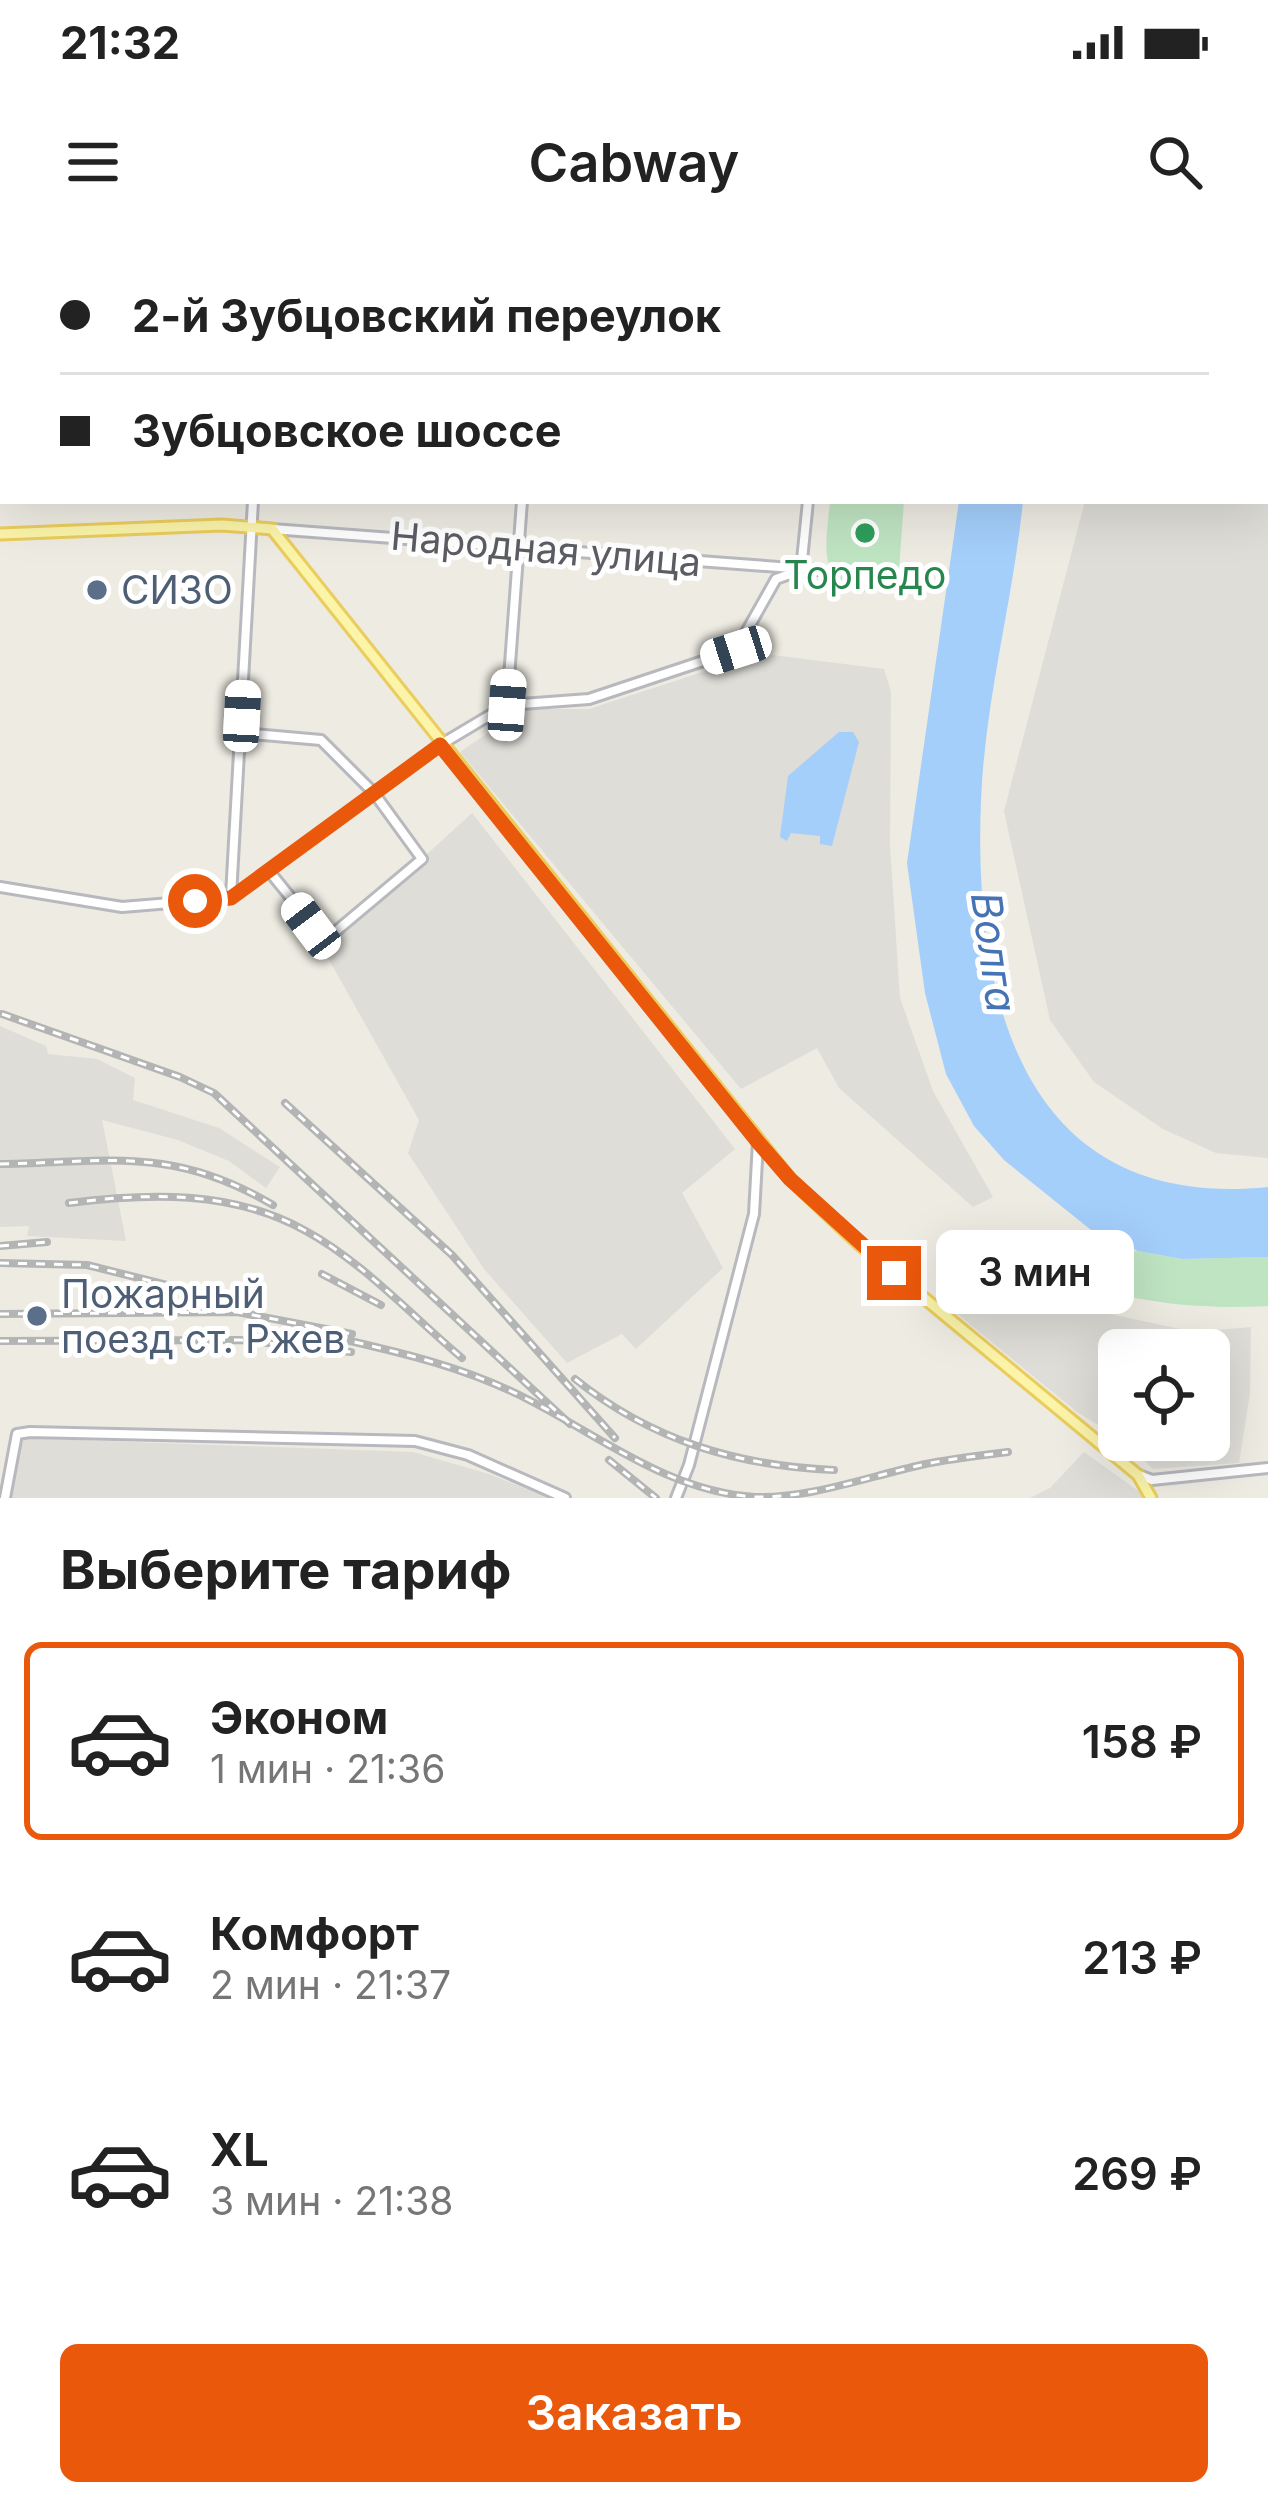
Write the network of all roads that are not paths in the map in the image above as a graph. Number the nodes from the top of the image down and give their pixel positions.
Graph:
1 (253, 504) edge
2 (522, 504) edge
3 (808, 504) edge
4 (250, 528) junction
5 (272, 530) junction
6 (0, 534) edge
7 (519, 544) junction
8 (801, 570) junction
9 (819, 570) dead end
10 (507, 705) junction
11 (241, 733) junction
12 (440, 745) junction
13 (374, 793) junction
14 (269, 870) junction
15 (0, 887) edge
16 (231, 898) junction
17 (758, 1142) junction
18 (1268, 1468) edge
19 (1138, 1475) junction
20 (5, 1498) edge
21 (565, 1498) edge
22 (676, 1498) edge
23 (1150, 1498) edge

1 - 4 street
2 - 7 street
3 - 8 street
4 - 5 main road
4 - 6 main road
4 - 11 street
5 - 7 street, Народная улица
5 - 12 main road
7 - 8 street, Народная улица
7 - 10 street
8 - 9 street, Народная улица
8 - 10 street
10 - 12 street
11 - 13 street
11 - 16 street
12 - 13 street
12 - 17 main road
13 - 14 street
13 - 14 street
14 - 16 street
15 - 16 street
17 - 19 main road
17 - 22 street
18 - 19 street
19 - 23 main road
20 - 21 street

